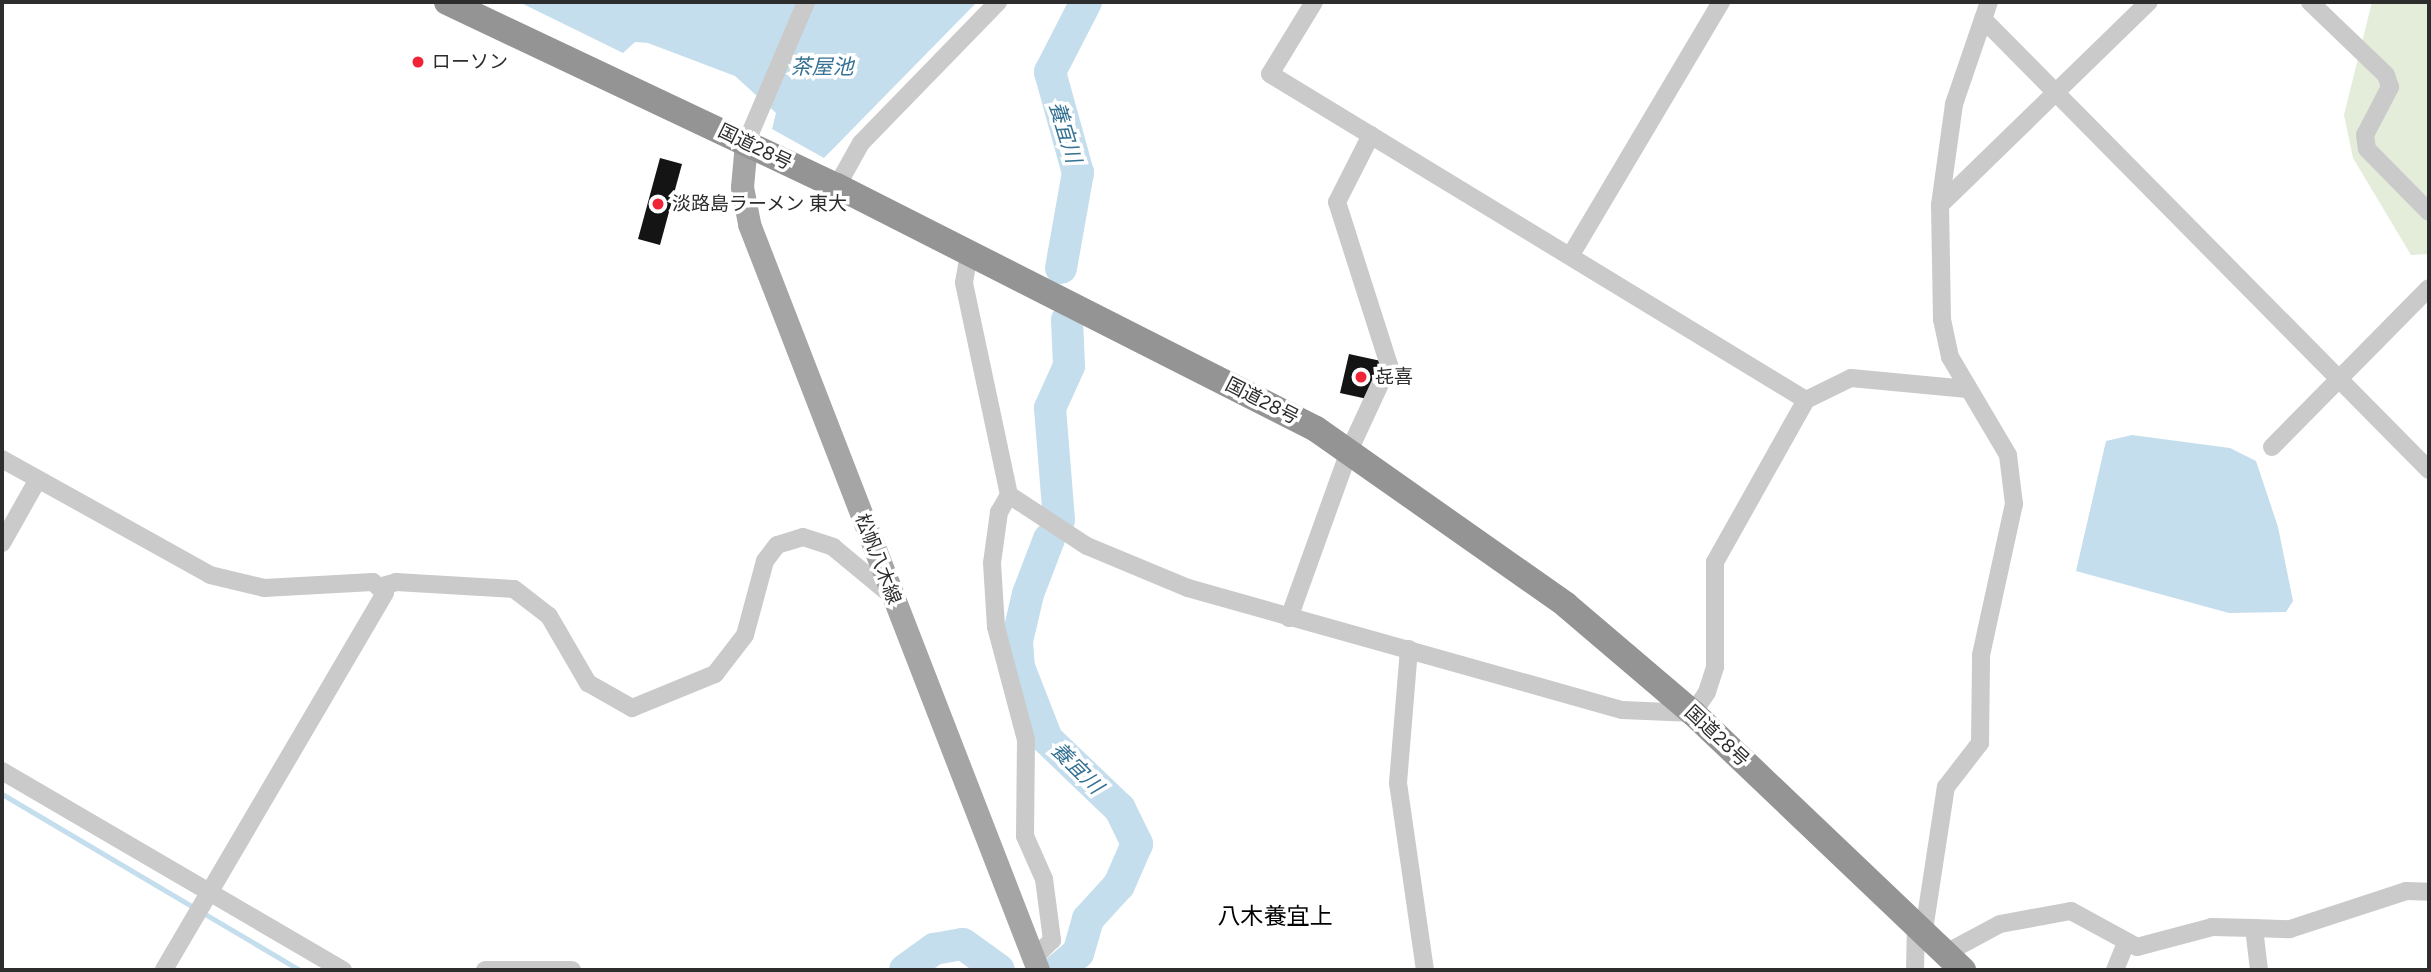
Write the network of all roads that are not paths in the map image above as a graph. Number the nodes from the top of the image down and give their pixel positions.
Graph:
1 (447, 2) edge
2 (806, 2) edge
3 (998, 2) edge
4 (1314, 2) edge
5 (1721, 2) edge
6 (2149, 2) edge
7 (2310, 2) edge
8 (1986, 10) edge
9 (2057, 92) junction
10 (1371, 135) junction
11 (746, 143) junction
12 (837, 187) junction
13 (1940, 205) junction
14 (2429, 212) edge
15 (1572, 253) junction
16 (969, 254) junction
17 (2429, 288) edge
18 (2340, 380) junction
19 (1967, 389) junction
20 (1806, 400) junction
21 (2272, 447) dead end
22 (1349, 451) junction
23 (2, 459) edge
24 (2429, 470) edge
25 (38, 479) junction
26 (1009, 495) junction
27 (2, 543) edge
28 (379, 587) junction
29 (892, 596) junction
30 (1289, 618) junction
31 (1409, 649) junction
32 (1693, 713) junction
33 (2, 771) edge
34 (2429, 892) edge
35 (206, 896) junction
36 (1920, 925) junction
37 (2254, 928) junction
38 (2126, 943) junction
39 (1955, 962) edge
40 (1035, 964) edge
41 (164, 970) edge
42 (343, 970) edge
43 (485, 970) edge
44 (572, 970) edge
45 (1425, 970) edge
46 (1916, 970) edge
47 (2115, 970) edge
48 (2259, 970) edge

1 - 11 highway, 国道28号
2 - 11 street
3 - 12 street
4 - 10 street
5 - 15 street
6 - 9 street
7 - 14 street
8 - 9 street
8 - 13 street
9 - 13 street
9 - 18 street
10 - 15 street
10 - 22 street
11 - 12 highway, 国道28号
11 - 29 main road, 松帆八木線
12 - 16 highway, 国道28号
13 - 19 street
15 - 20 street
16 - 22 highway, 国道28号
16 - 26 street
17 - 18 street
18 - 21 street
18 - 24 street
19 - 20 street
19 - 36 street
20 - 32 street
22 - 30 street
22 - 32 highway, 国道28号
23 - 25 street
25 - 27 street
25 - 28 street
26 - 30 street
26 - 40 street
28 - 29 street
28 - 35 street
29 - 40 main road, 松帆八木線
30 - 31 street
31 - 32 street
31 - 45 street
32 - 36 highway, 国道28号
33 - 35 street
34 - 37 street
35 - 41 street
35 - 42 street
36 - 39 highway, 国道28号
36 - 46 street
37 - 38 street
37 - 48 street
38 - 39 street
38 - 47 street
43 - 44 street

